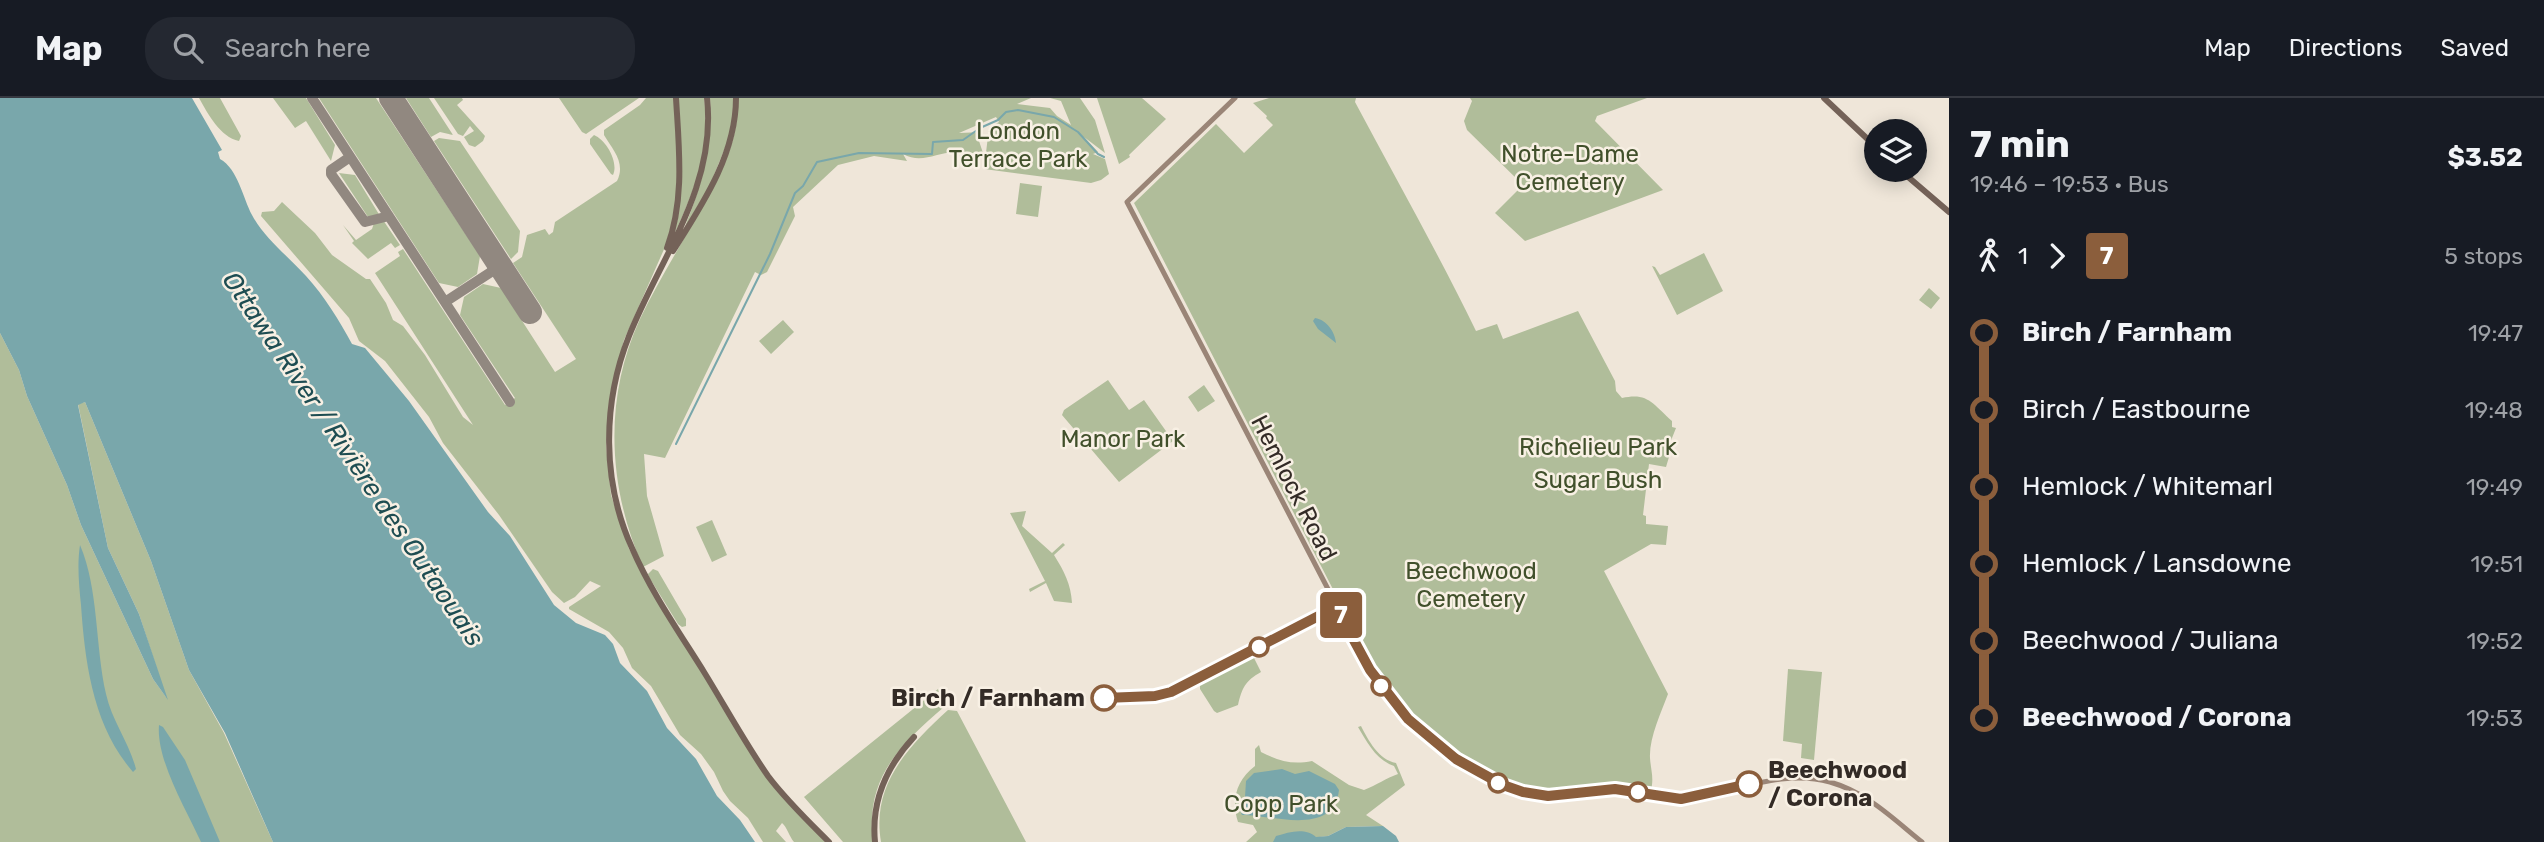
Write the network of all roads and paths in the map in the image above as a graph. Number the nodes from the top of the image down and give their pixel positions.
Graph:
1 (676, 98) edge
2 (707, 98) edge
3 (736, 98) edge
4 (1235, 98) edge
5 (1824, 98) edge
6 (1864, 136) edge
7 (1914, 182) edge
8 (1949, 212) edge
9 (657, 277) junction
10 (914, 737) dead end
11 (829, 842) edge
12 (875, 842) edge
13 (1922, 842) edge

1 - 9 main road
2 - 9 main road
3 - 9 main road
4 - 13 main road, Hemlock Road
5 - 6 main road
7 - 8 main road
9 - 11 main road
10 - 12 main road

